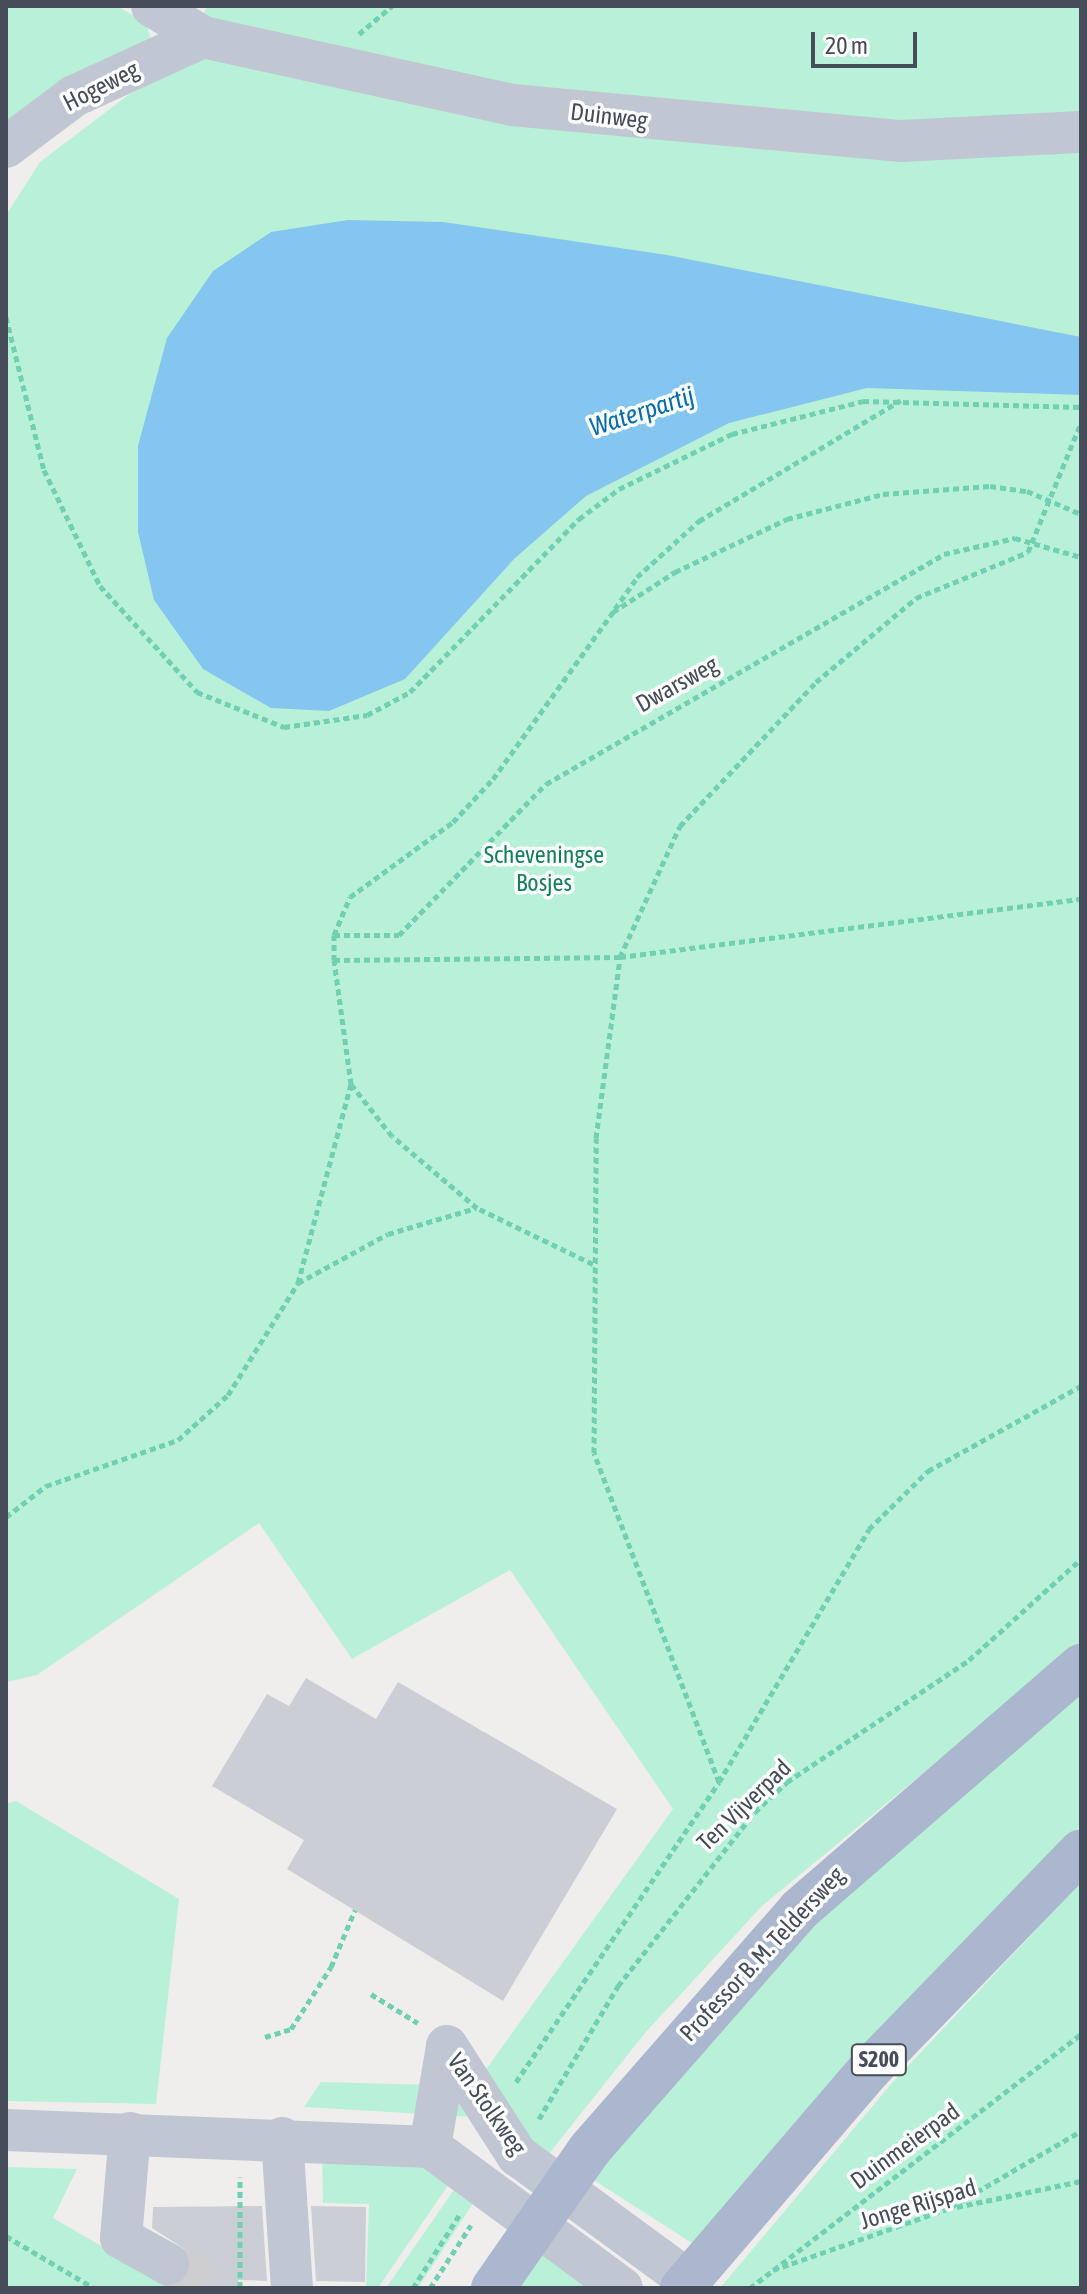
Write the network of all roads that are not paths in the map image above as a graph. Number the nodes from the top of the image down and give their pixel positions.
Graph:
1 (152, 6) edge
2 (203, 37) junction
3 (1081, 132) edge
4 (6, 147) edge
5 (1081, 1666) edge
6 (1081, 1851) edge
7 (6, 2130) edge
8 (130, 2133) junction
9 (282, 2138) junction
10 (430, 2147) junction
11 (564, 2189) junction
12 (536, 2225) junction
13 (168, 2264) tunnel mouth
14 (685, 2284) edge
15 (292, 2288) edge
16 (493, 2288) edge
17 (622, 2288) edge

1 - 2 street, Duinweg
2 - 3 street, Duinweg
2 - 4 street, Hogeweg
5 - 11 main road, Professor B. M. Teldersweg
6 - 14 main road, S200
7 - 8 street
8 - 9 street
8 - 13 street
9 - 10 street
9 - 15 street
10 - 11 street, Van Stolkweg
10 - 12 street, Van Stolkweg
11 - 12 main road, Professor B. M. Teldersweg
11 - 14 street, Van Stolkweg
12 - 16 main road, Professor B. M. Teldersweg
12 - 17 street, Van Stolkweg

